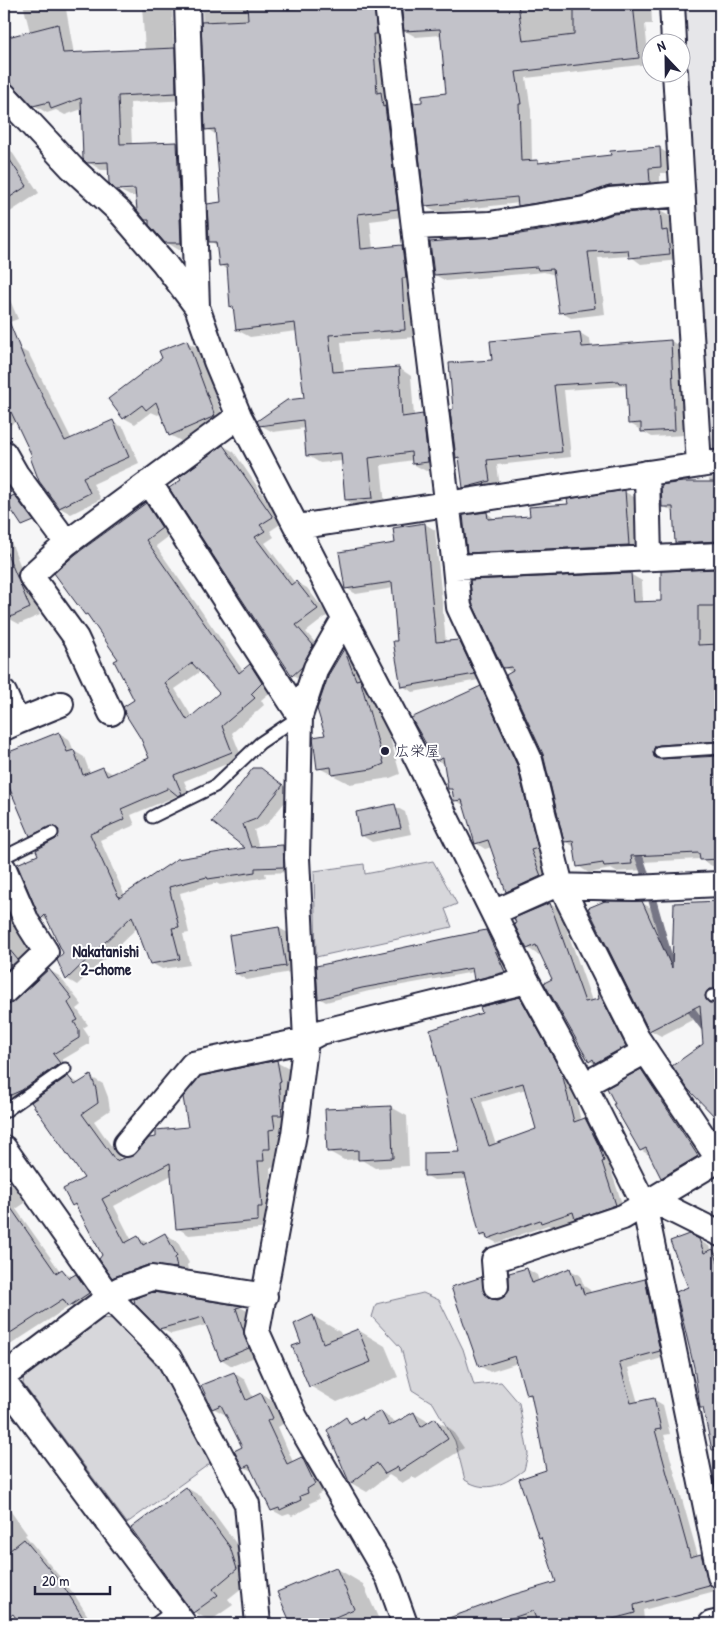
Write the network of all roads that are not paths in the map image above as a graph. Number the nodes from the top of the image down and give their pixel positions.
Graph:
1 (187, 4) edge
2 (387, 4) edge
3 (672, 4) edge
4 (673, 32) edge
5 (676, 82) edge
6 (4, 95) edge
7 (682, 194) junction
8 (414, 227) junction
9 (198, 307) junction
10 (239, 416) junction
11 (4, 453) edge
12 (709, 464) edge
13 (647, 473) junction
14 (149, 482) junction
15 (447, 505) junction
16 (297, 527) junction
17 (67, 543) junction
18 (720, 555) edge
19 (649, 558) junction
20 (454, 567) junction
21 (344, 618) junction
22 (4, 693) edge
23 (61, 704) dead end
24 (111, 713) dead end
25 (300, 716) junction
26 (10, 725) edge
27 (720, 748) edge
28 (660, 752) dead end
29 (152, 817) dead end
30 (52, 833) dead end
31 (4, 857) edge
32 (4, 869) edge
33 (720, 884) edge
34 (561, 886) junction
35 (495, 912) junction
36 (527, 981) junction
37 (4, 992) edge
38 (306, 1040) junction
39 (646, 1051) junction
40 (64, 1069) dead end
41 (584, 1085) junction
42 (4, 1112) edge
43 (126, 1144) dead end
44 (4, 1148) edge
45 (720, 1159) edge
46 (644, 1204) junction
47 (720, 1234) edge
48 (496, 1286) dead end
49 (265, 1296) junction
50 (108, 1297) junction
51 (4, 1376) edge
52 (4, 1382) edge
53 (720, 1576) edge
54 (171, 1620) edge
55 (720, 1622) edge
56 (258, 1624) edge
57 (405, 1624) edge
58 (710, 1624) edge

1 - 9 street
2 - 8 street
3 - 4 street
5 - 7 street
6 - 9 street
7 - 8 street
7 - 12 street
8 - 15 street
9 - 10 street
10 - 14 street
10 - 16 street
11 - 17 street
12 - 13 street
13 - 15 street
13 - 19 street
14 - 17 street
14 - 25 street
15 - 16 street
15 - 20 street
16 - 21 street
17 - 24 street
18 - 19 street
19 - 20 street
20 - 34 street
21 - 25 street
21 - 35 street
22 - 26 street
23 - 26 street
25 - 29 lane
25 - 38 street
27 - 28 lane
30 - 31 lane
32 - 37 street
33 - 34 street
34 - 35 street
34 - 39 street
35 - 36 street
36 - 38 street
36 - 41 street
38 - 43 street
38 - 49 street
39 - 41 street
39 - 45 street
40 - 42 lane
41 - 46 street
44 - 50 street
45 - 46 street
46 - 47 street
46 - 48 street
46 - 53 street
49 - 50 street
49 - 57 street
50 - 51 street
50 - 56 street
52 - 54 street
55 - 58 street

